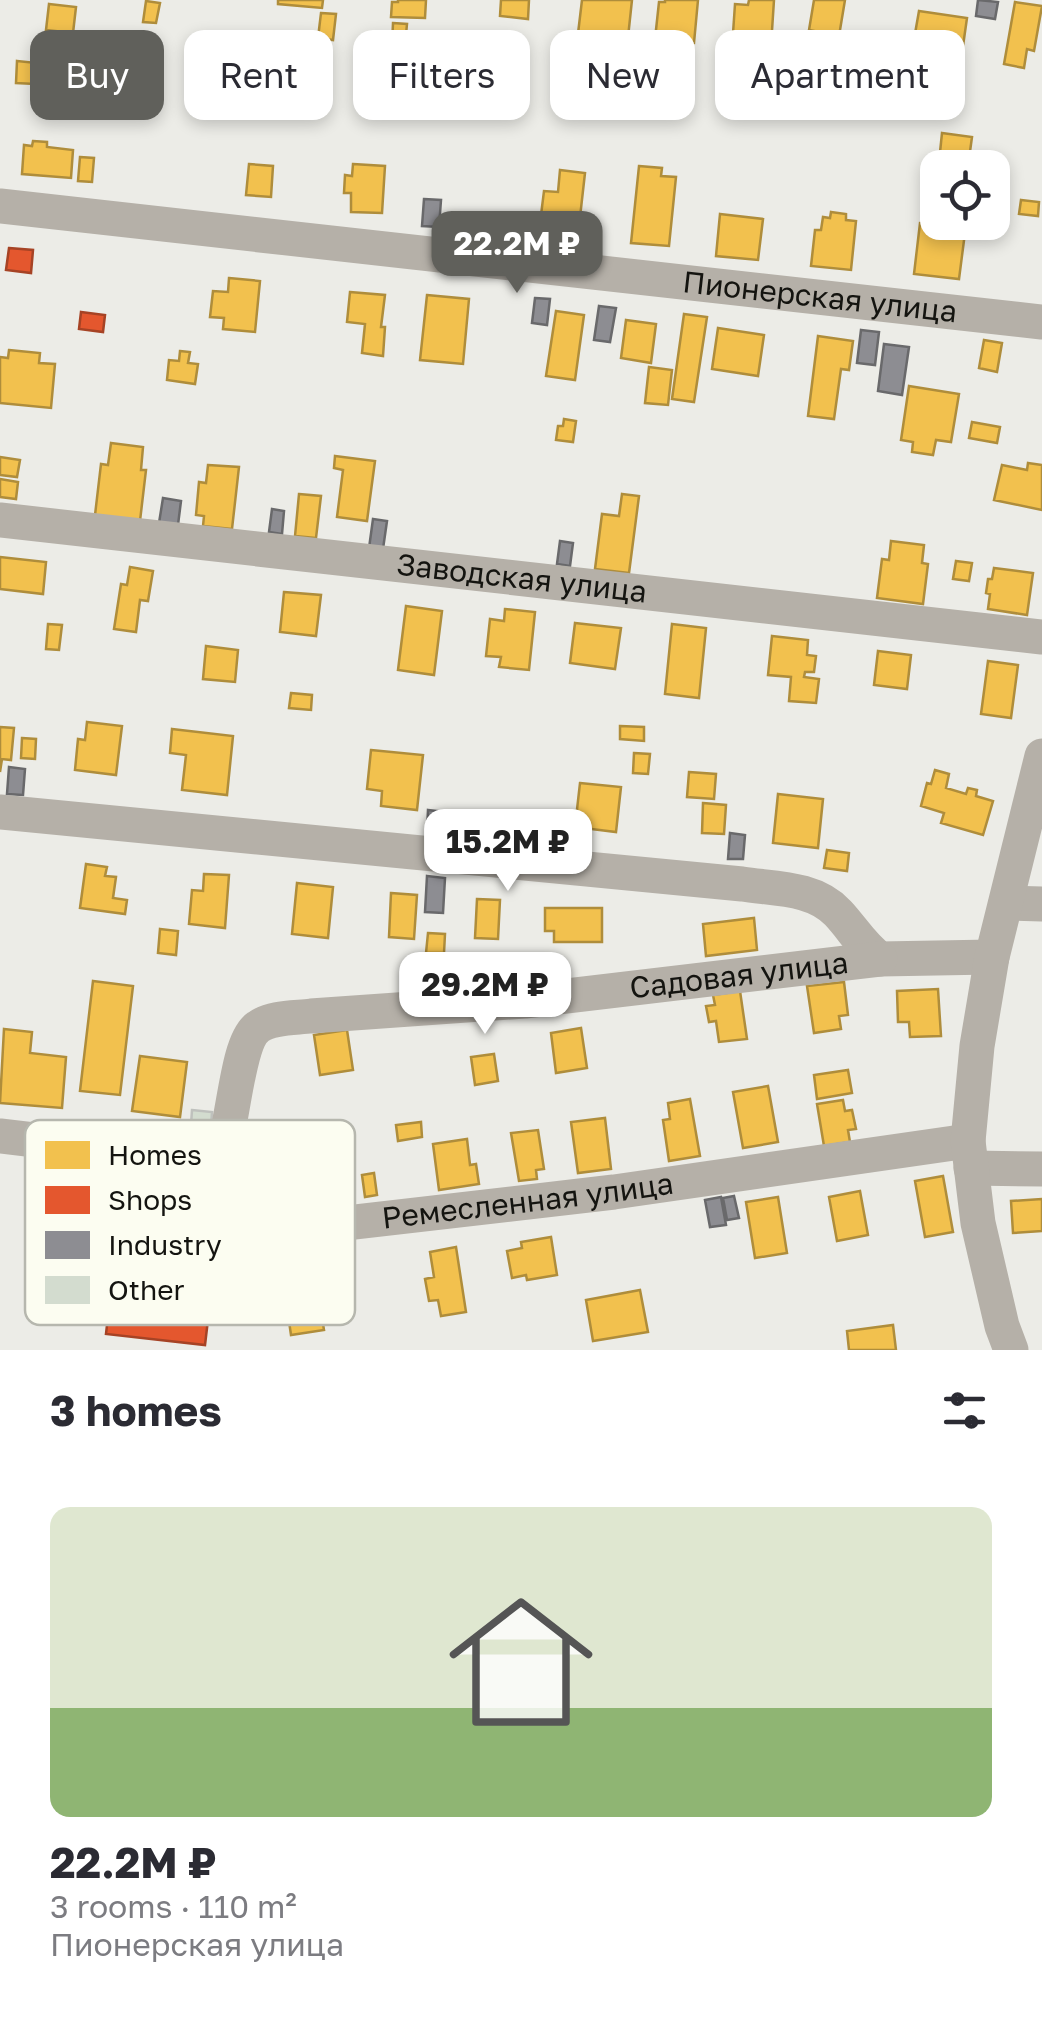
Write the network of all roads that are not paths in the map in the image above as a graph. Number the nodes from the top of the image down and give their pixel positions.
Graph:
1 (0, 206) edge
2 (1042, 322) edge
3 (0, 520) edge
4 (1042, 637) edge
5 (1042, 756) edge
6 (0, 812) edge
7 (1006, 903) junction
8 (1042, 904) edge
9 (992, 957) junction
10 (880, 959) junction
11 (230, 1120) edge
12 (0, 1136) edge
13 (25, 1139) edge
14 (970, 1155) junction
15 (1042, 1169) edge
16 (355, 1222) edge
17 (1011, 1350) edge

1 - 2 street, Пионерская улица
3 - 4 street, Заводская улица
5 - 7 street
6 - 10 street
7 - 8 street
7 - 9 street
9 - 10 street
9 - 14 street
10 - 11 street, Садовая улица
12 - 13 street, Ремесленная улица
14 - 15 street, Ремесленная улица
14 - 16 street, Ремесленная улица
14 - 17 street

